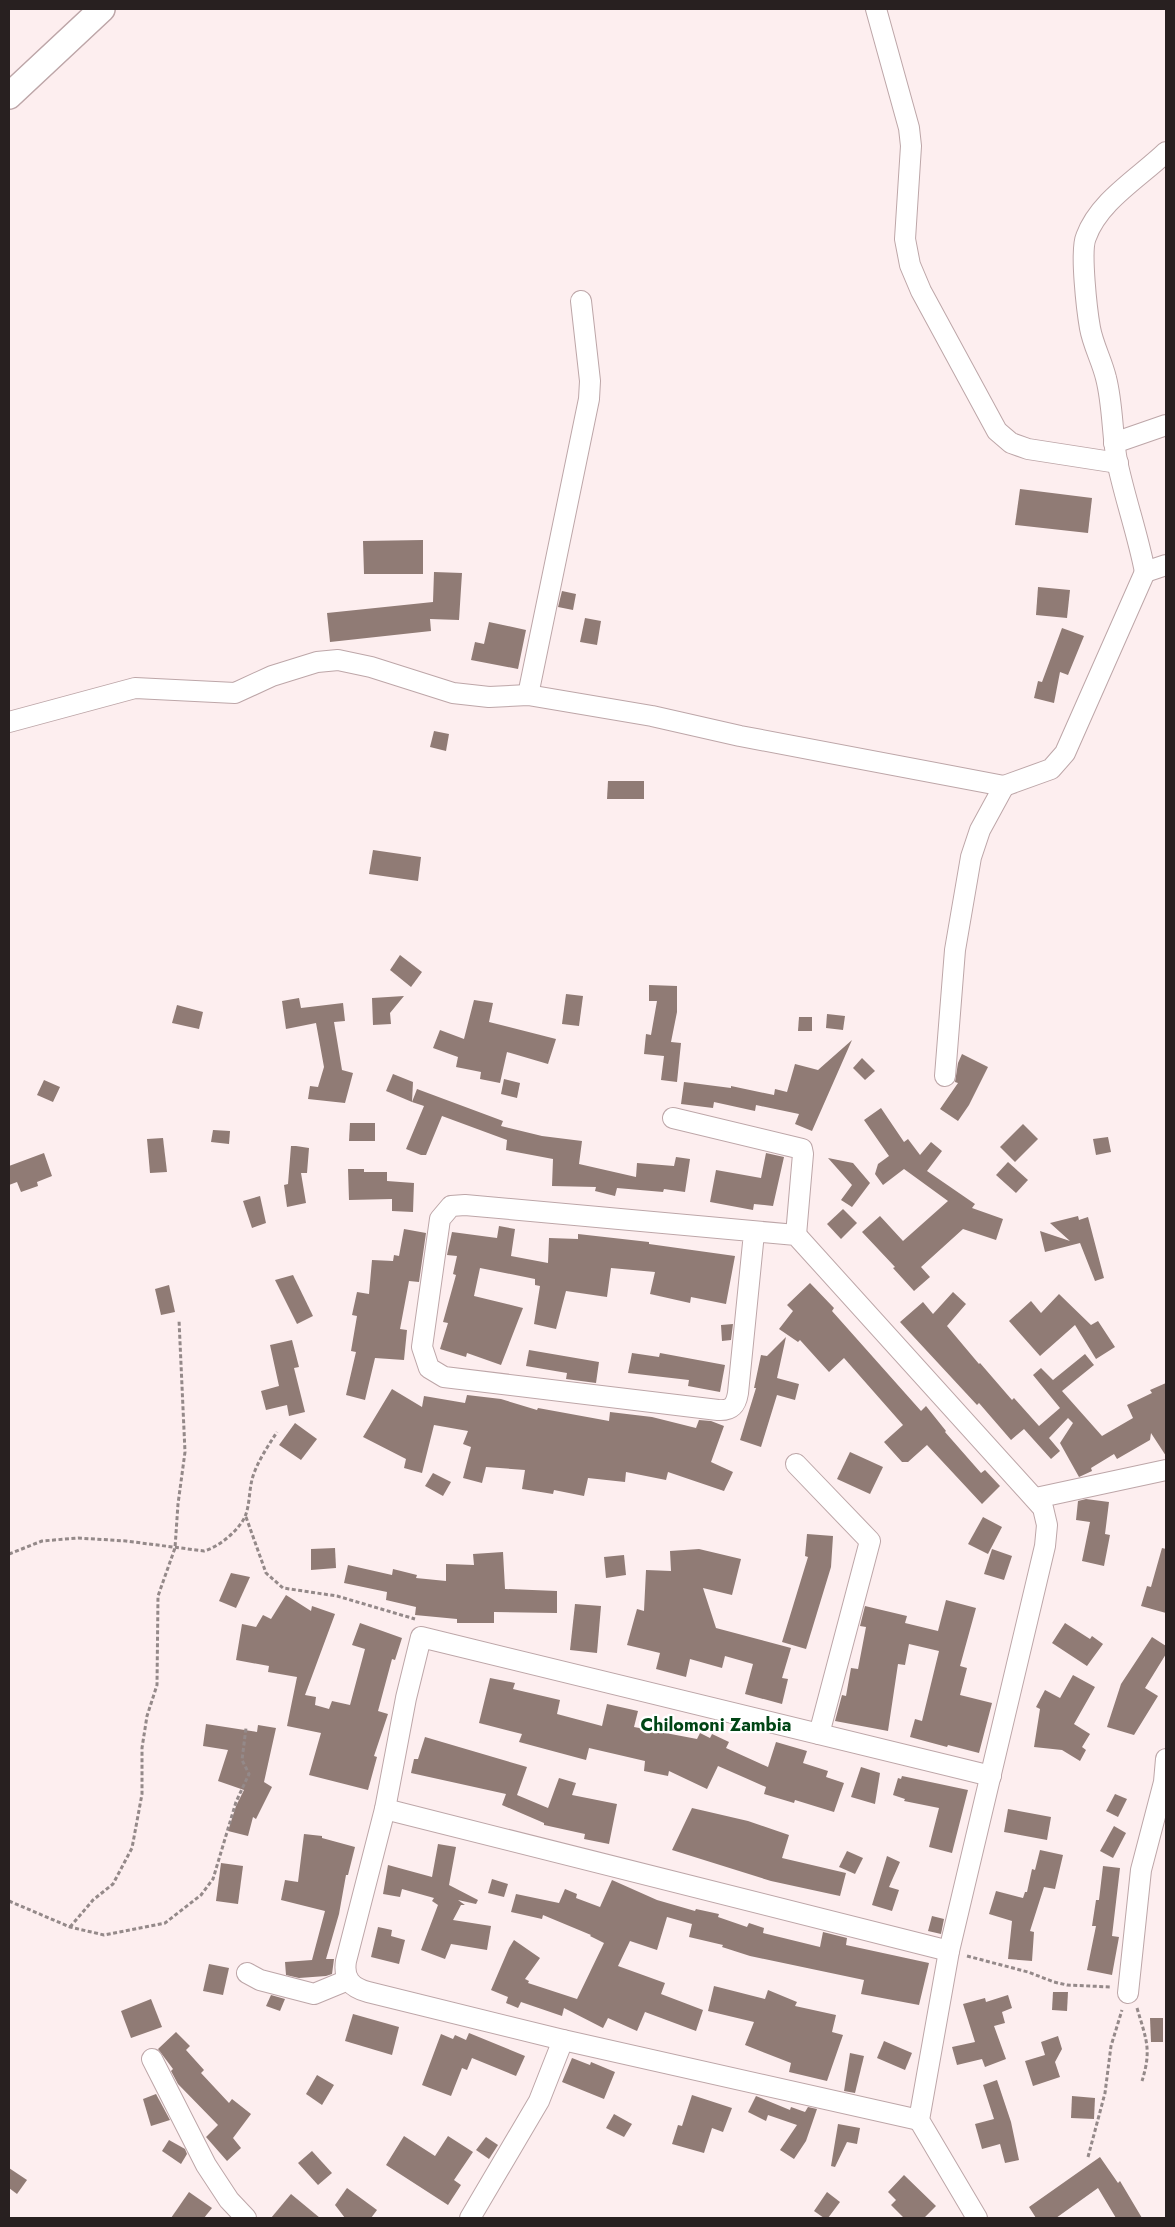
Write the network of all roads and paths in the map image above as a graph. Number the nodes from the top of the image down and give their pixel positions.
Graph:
1 (102, 9) edge
2 (876, 9) edge
3 (9, 96) edge
4 (1166, 152) edge
5 (581, 301) dead end
6 (1166, 425) edge
7 (1114, 443) junction
8 (1118, 463) junction
9 (1166, 565) edge
10 (1145, 572) junction
11 (528, 695) junction
12 (9, 722) edge
13 (1004, 786) junction
14 (944, 1076) dead end
15 (673, 1118) dead end
16 (754, 1233) junction
17 (796, 1235) junction
18 (179, 1320) dead end
19 (277, 1432) dead end
20 (796, 1464) dead end
21 (1166, 1470) edge
22 (1036, 1498) junction
23 (246, 1516) junction
24 (175, 1548) junction
25 (9, 1554) edge
26 (421, 1637) junction
27 (246, 1728) dead end
28 (819, 1734) junction
29 (1166, 1759) edge
30 (991, 1776) junction
31 (385, 1809) junction
32 (9, 1902) edge
33 (70, 1927) junction
34 (949, 1950) junction
35 (247, 1973) dead end
36 (348, 1980) junction
37 (1128, 1993) junction
38 (563, 2040) junction
39 (152, 2059) dead end
40 (1142, 2081) dead end
41 (919, 2120) junction
42 (1088, 2157) dead end
43 (246, 2218) edge
44 (470, 2218) edge
45 (977, 2218) edge

1 - 3 street
2 - 8 street
4 - 7 street
5 - 11 street
6 - 7 street
7 - 8 street
8 - 10 street
9 - 10 street
10 - 13 street
11 - 12 street
11 - 13 street
13 - 14 street
15 - 17 street
16 - 16 street
16 - 17 street
17 - 22 street
18 - 24 path
19 - 23 path
20 - 28 street
21 - 22 street
22 - 30 street
23 - 24 path
23 - 26 path
24 - 25 path
24 - 33 path
26 - 28 street
26 - 31 street
27 - 33 path
28 - 30 street
29 - 37 street
30 - 34 street
31 - 34 street
31 - 36 street
32 - 33 path
34 - 37 path
34 - 41 street
35 - 36 street
36 - 38 street
37 - 40 path
37 - 42 path
38 - 41 street
38 - 44 street
39 - 43 street
41 - 45 street

